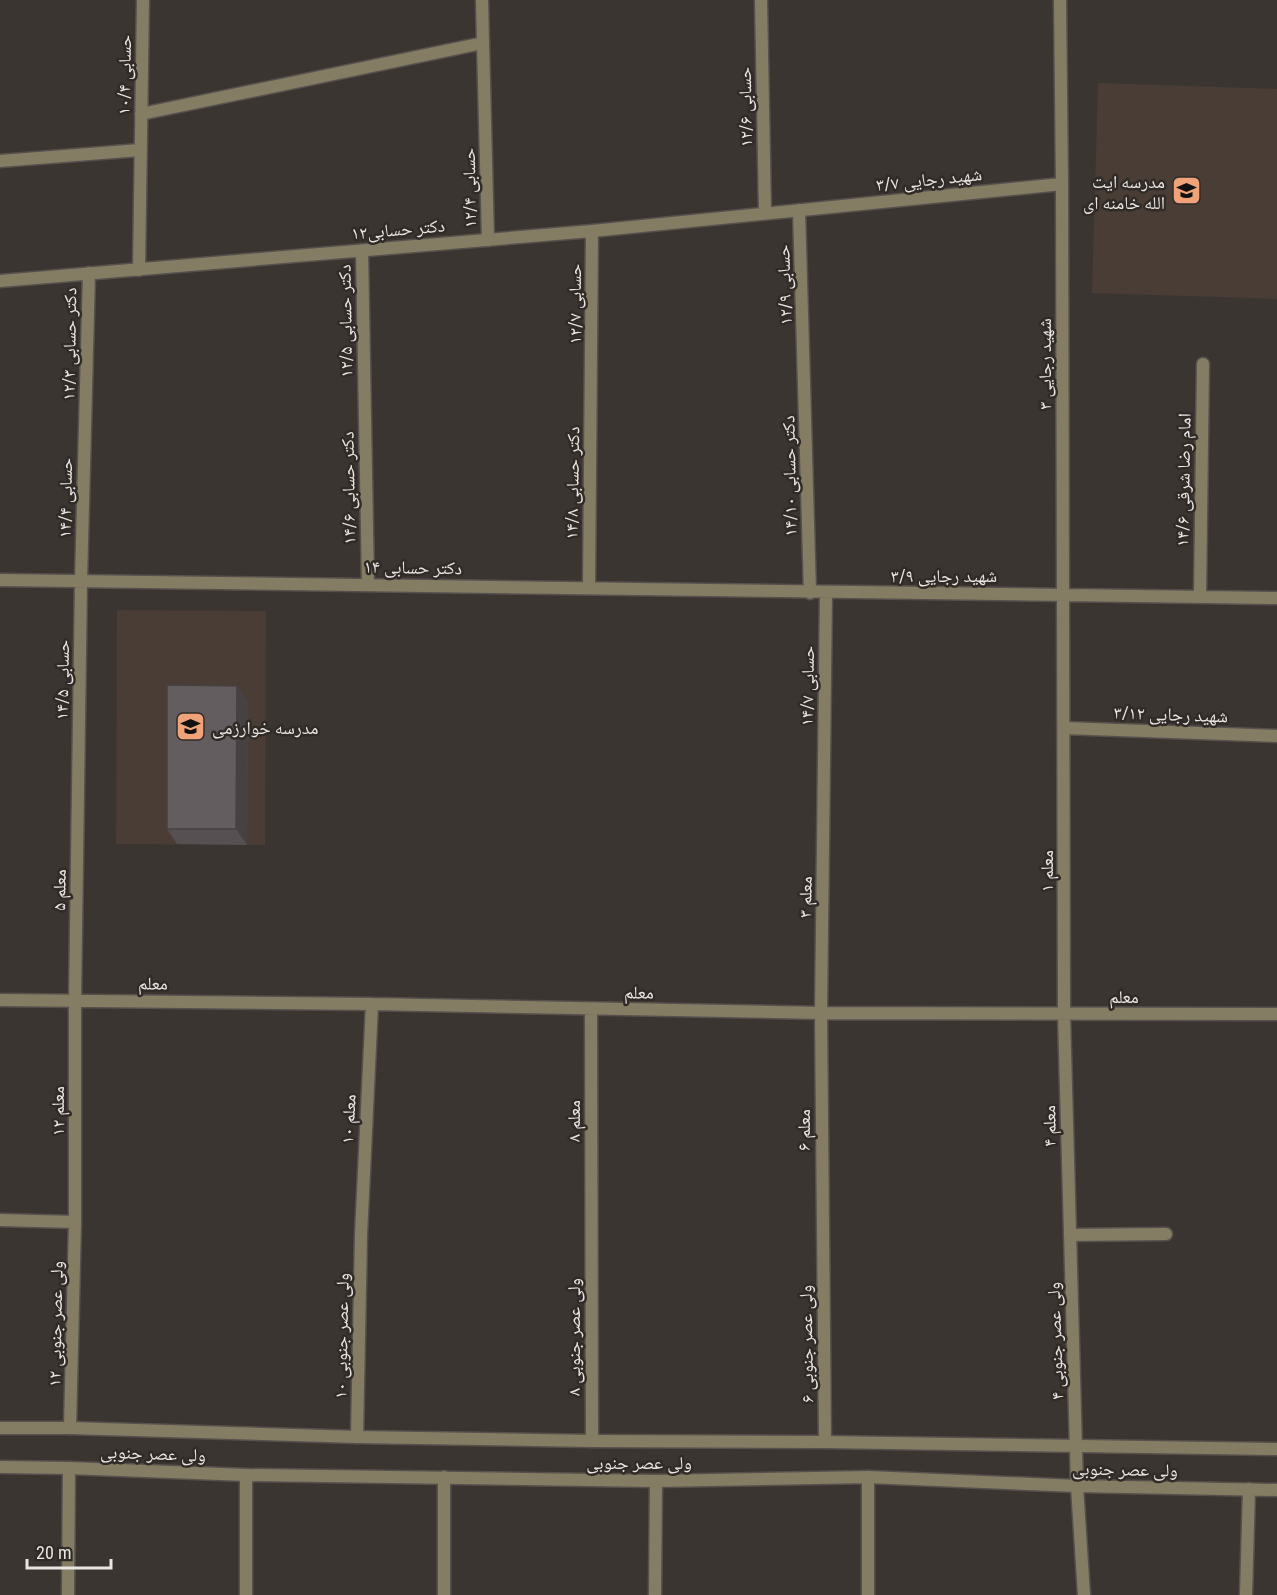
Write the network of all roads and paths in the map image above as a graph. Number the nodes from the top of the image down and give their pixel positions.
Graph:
1 (143, 0) edge
2 (482, 0) edge
3 (761, 0) edge
4 (1060, 0) edge
5 (483, 43) junction
6 (141, 114) junction
7 (140, 150) junction
8 (0, 161) edge
9 (1062, 184) junction
10 (800, 210) junction
11 (765, 212) junction
12 (592, 231) junction
13 (488, 240) junction
14 (362, 250) junction
15 (139, 270) junction
16 (89, 273) junction
17 (0, 281) edge
18 (804, 359) joint
19 (1203, 364) dead end
20 (591, 378) joint
21 (364, 390) joint
22 (85, 415) joint
23 (0, 580) edge
24 (81, 581) junction
25 (368, 585) junction
26 (590, 588) junction
27 (826, 592) junction
28 (810, 593) junction
29 (1062, 594) junction
30 (1200, 597) junction
31 (1277, 598) edge
32 (1064, 728) junction
33 (1277, 736) edge
34 (78, 780) joint
35 (824, 781) joint
36 (0, 1000) edge
37 (75, 1000) junction
38 (372, 1004) junction
39 (591, 1010) junction
40 (820, 1013) junction
41 (1277, 1014) edge
42 (1064, 1015) junction
43 (0, 1220) edge
44 (75, 1222) junction
45 (591, 1233) joint
46 (1166, 1234) dead end
47 (361, 1235) joint
48 (1070, 1235) junction
49 (822, 1246) joint
50 (0, 1428) edge
51 (70, 1428) junction
52 (357, 1437) junction
53 (592, 1441) junction
54 (825, 1442) junction
55 (1076, 1445) junction
56 (1277, 1449) edge
57 (0, 1467) edge
58 (69, 1468) junction
59 (246, 1475) junction
60 (444, 1477) junction
61 (868, 1477) junction
62 (656, 1481) junction
63 (1077, 1486) junction
64 (1249, 1489) junction
65 (1277, 1490) edge
66 (68, 1595) edge
67 (246, 1595) edge
68 (444, 1595) edge
69 (655, 1595) edge
70 (868, 1595) edge
71 (1084, 1595) edge
72 (1246, 1595) edge

1 - 6 street, حسابی ۱۰/۴
2 - 5 street, حسابی ۱۲/۴
3 - 11 street, حسابی ۱۲/۶
4 - 9 street, شهید رجایی ۳
5 - 6 street
5 - 13 street, حسابی ۱۲/۴
6 - 7 street, حسابی ۱۰/۴
7 - 8 street
7 - 15 street, حسابی ۱۰/۴
9 - 10 street, شهید رجایی ۳/۷
9 - 29 street, شهید رجایی ۳
10 - 11 street, دکتر حسابی۱۲
10 - 18 street, حسابی ۱۲/۹
11 - 12 street, دکتر حسابی۱۲
12 - 13 street, دکتر حسابی۱۲
12 - 20 street, حسابی ۱۲/۷
13 - 14 street, دکتر حسابی۱۲
14 - 15 street, دکتر حسابی۱۲
14 - 21 street, دکتر حسابی ۱۲/۵
15 - 16 street, دکتر حسابی۱۲
16 - 17 street, دکتر حسابی۱۲
16 - 22 street, دکتر حسابی ۱۲/۳
18 - 28 street, دکتر حسابی ۱۴/۱۰
19 - 30 street, امام رضا شرقی ۱۴/۶
20 - 26 street, دکتر حسابی ۱۴/۸
21 - 25 street, دکتر حسابی ۱۴/۶
22 - 24 street, حسابی ۱۴/۴
23 - 24 street, دکتر حسابی ۱۴
24 - 25 street, دکتر حسابی ۱۴
24 - 34 street, حسابی ۱۴/۵
25 - 26 street, دکتر حسابی ۱۴
26 - 28 street, دکتر حسابی ۱۴
27 - 28 street, دکتر حسابی ۱۴
27 - 29 street, شهید رجایی ۳/۹
27 - 35 street, حسابی ۱۴/۷
29 - 30 street, شهید رجایی ۳/۹
29 - 32 street, شهید رجایی ۳
30 - 31 street, شهید رجایی ۳/۹
32 - 33 street, شهید رجایی ۳/۱۲
32 - 42 street, معلم ۱
34 - 37 street, معلم ۵
35 - 40 street, معلم ۳
36 - 37 street, معلم
37 - 38 street, معلم
37 - 44 street, معلم ۱۲
38 - 39 street, معلم
38 - 47 street, معلم ۱۰
39 - 40 street, معلم
39 - 45 street, معلم ۸
40 - 42 street, معلم
40 - 49 street, معلم ۶
41 - 42 street, معلم
42 - 48 street, معلم ۴
43 - 44 street
44 - 51 street, ولی عصر جنوبی ۱۲
45 - 53 street, ولی عصر جنوبی ۸
46 - 48 street
47 - 52 street, ولی عصر جنوبی ۱۰
48 - 55 street, ولی عصر جنوبی ۴
49 - 54 street, ولی عصر جنوبی ۶
50 - 51 street, ولی عصر جنوبی
51 - 52 street, ولی عصر جنوبی
52 - 53 street, ولی عصر جنوبی
53 - 54 street, ولی عصر جنوبی
54 - 55 street, ولی عصر جنوبی
55 - 56 street, ولی عصر جنوبی
55 - 63 street, ولی عصر جنوبی ۴
57 - 58 street, ولی عصر جنوبی
58 - 59 street, ولی عصر جنوبی
58 - 66 street
59 - 60 street, ولی عصر جنوبی
59 - 67 street
60 - 62 street, ولی عصر جنوبی
60 - 68 street
61 - 62 street, ولی عصر جنوبی
61 - 63 street, ولی عصر جنوبی
61 - 70 street
62 - 69 street
63 - 64 street, ولی عصر جنوبی
63 - 71 street, ولی عصر جنوبی ۴
64 - 65 street, ولی عصر جنوبی
64 - 72 street

